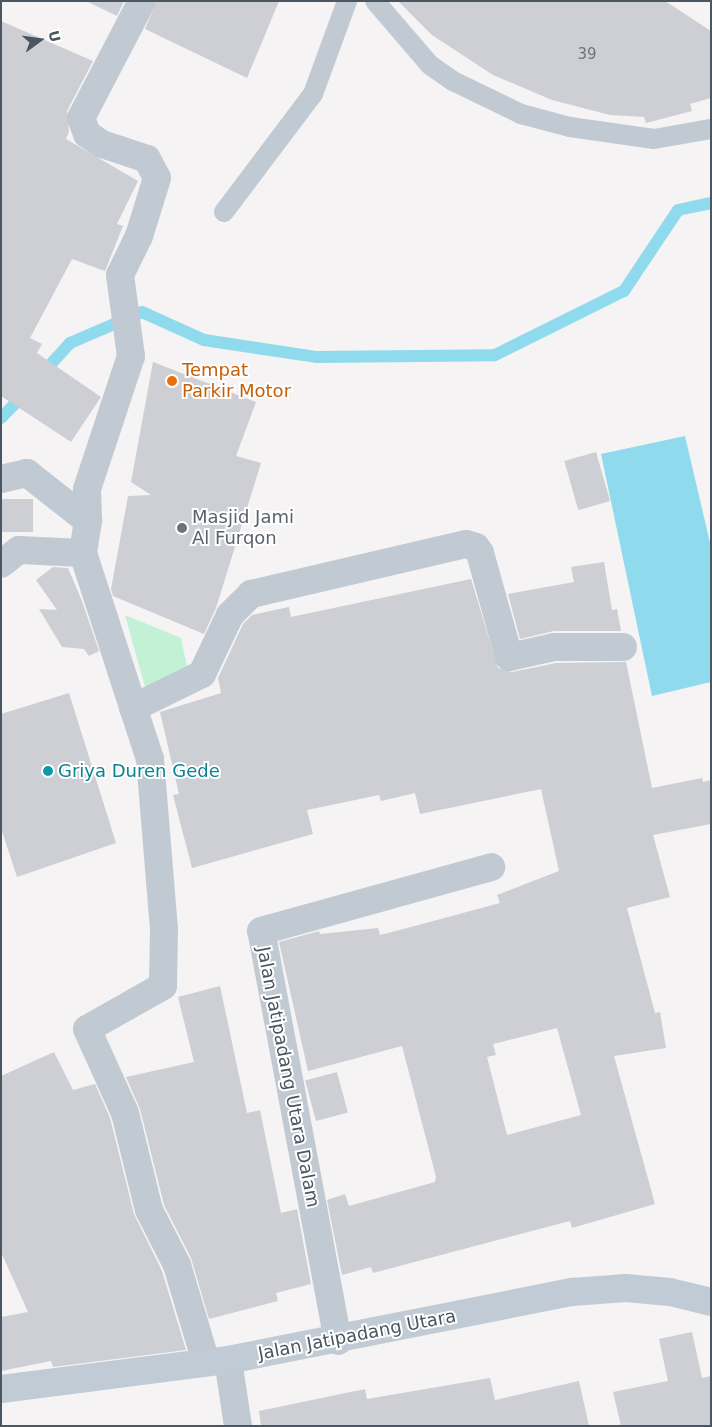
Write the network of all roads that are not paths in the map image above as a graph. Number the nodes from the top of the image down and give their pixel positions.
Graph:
1 (142, 1) edge
2 (347, 1) edge
3 (375, 1) edge
4 (711, 129) edge
5 (224, 212) dead end
6 (1, 478) edge
7 (88, 522) junction
8 (84, 553) junction
9 (1, 564) edge
10 (622, 647) dead end
11 (133, 708) junction
12 (491, 867) dead end
13 (711, 1302) edge
14 (338, 1340) junction
15 (217, 1361) junction
16 (1, 1389) edge
17 (238, 1426) edge

1 - 7 street
2 - 5 lane
3 - 4 lane
6 - 7 street
7 - 8 street
8 - 9 street
8 - 11 street
10 - 11 street
11 - 15 street
12 - 14 street, Jalan Jatipadang Utara Dalam
13 - 14 street, Jalan Jatipadang Utara
14 - 15 street, Jalan Jatipadang Utara
15 - 16 street, Jalan Jatipadang Utara
15 - 17 street

